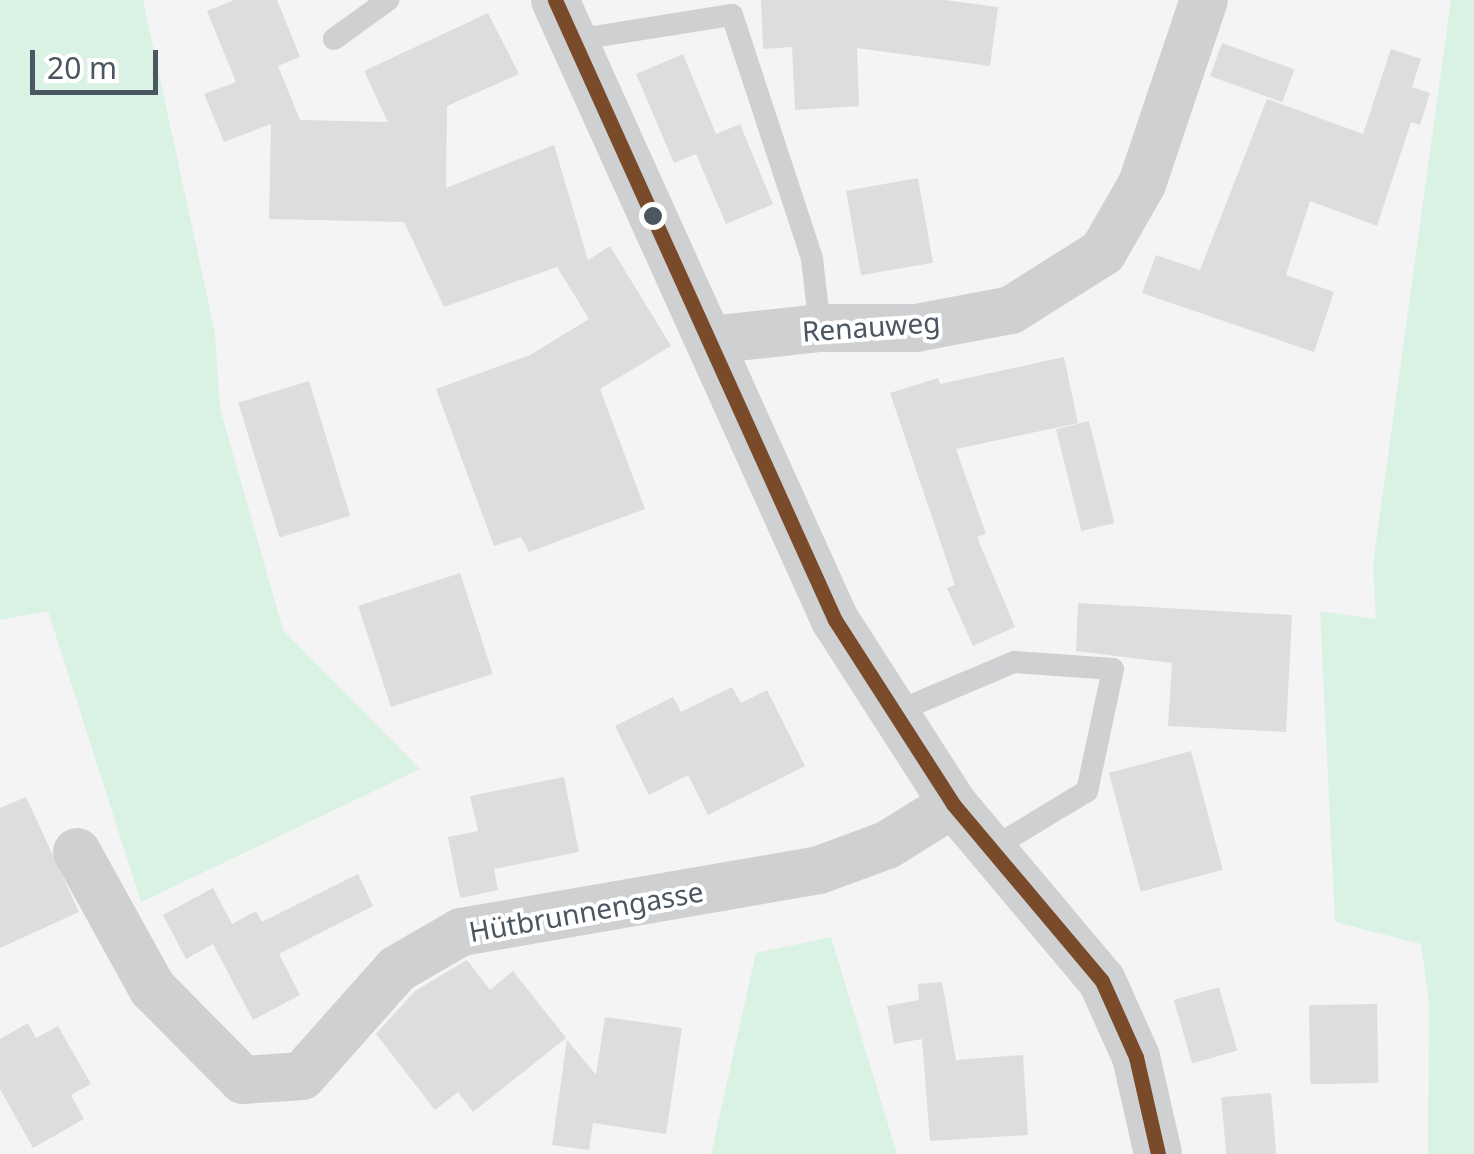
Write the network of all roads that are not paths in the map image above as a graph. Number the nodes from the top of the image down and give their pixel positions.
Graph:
1 (388, 0) edge
2 (1204, 0) edge
3 (565, 20) edge
4 (334, 39) dead end
5 (820, 328) junction
6 (710, 340) junction
7 (891, 714) junction
8 (952, 804) junction
9 (991, 849) junction
10 (77, 852) dead end
11 (1158, 1154) edge

1 - 4 lane
2 - 5 street, Renauweg
3 - 5 lane
3 - 6 street
5 - 6 street, Renauweg
6 - 7 street
7 - 8 street
7 - 9 lane
8 - 9 street
8 - 10 street, Hütbrunnengasse
9 - 11 street

